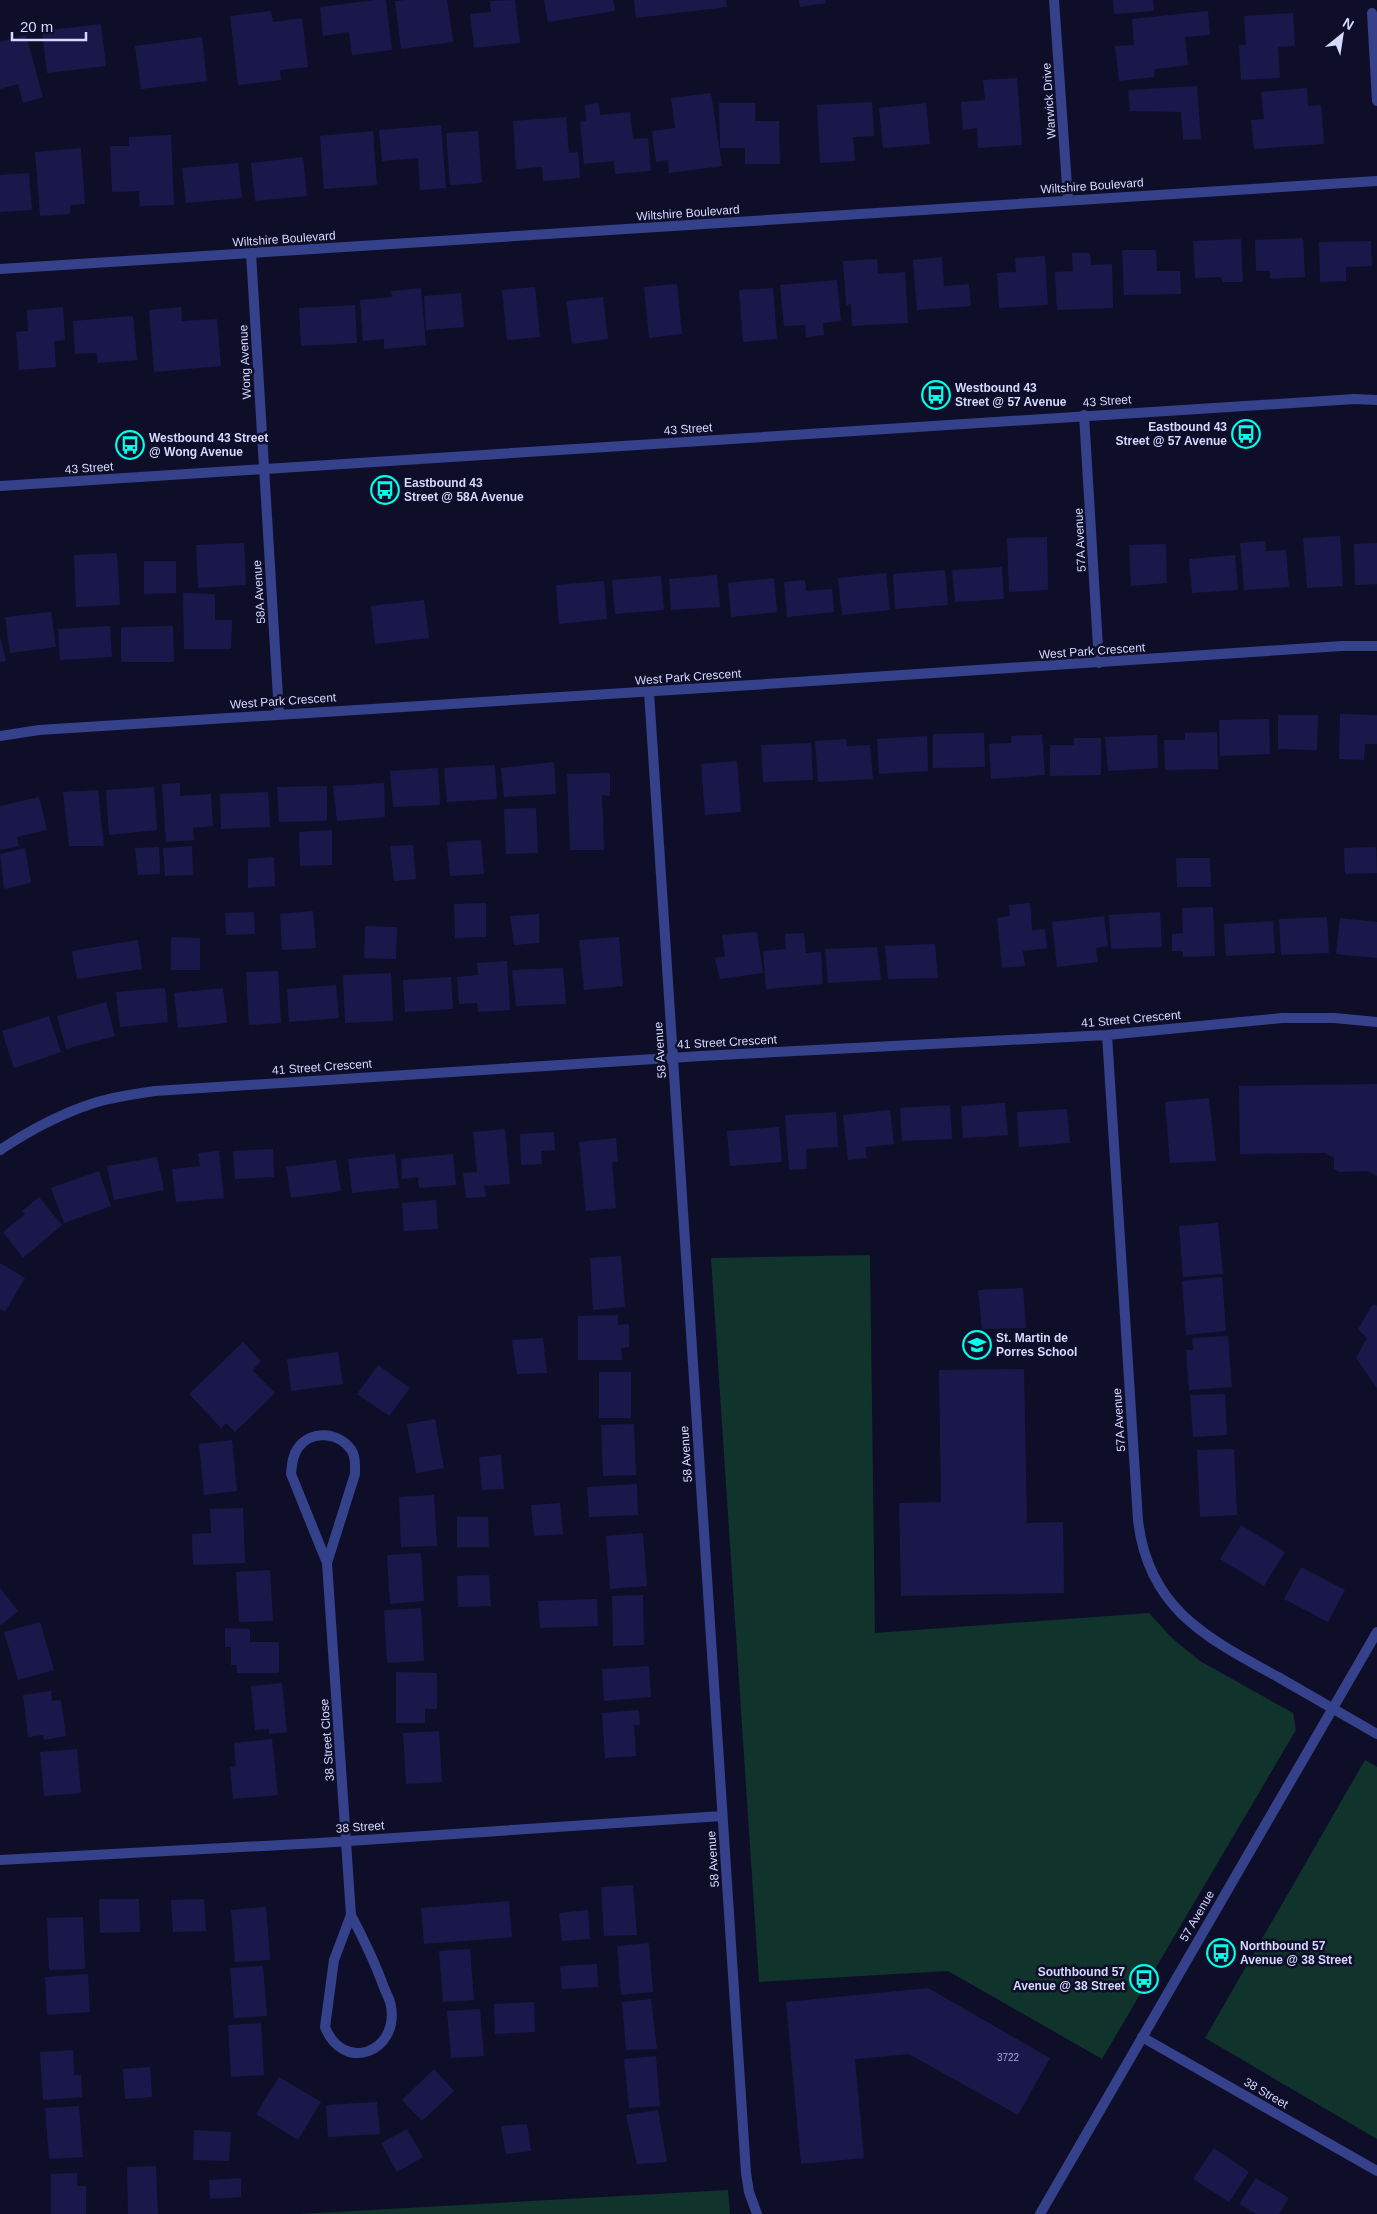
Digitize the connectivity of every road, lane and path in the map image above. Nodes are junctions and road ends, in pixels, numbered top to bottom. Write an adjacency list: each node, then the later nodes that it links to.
1 (1054, 0): 5 (street, Warwick Drive)
2 (1372, 13): 3 (street)
3 (1377, 101)
4 (1377, 181): 5 (street, Wiltshire Boulevard)
5 (1068, 200): 6 (street, Wiltshire Boulevard)
6 (251, 253): 7 (street, Wiltshire Boulevard); 10 (street, Wong Avenue)
7 (0, 269)
8 (1377, 400): 9 (street, 43 Street)
9 (1084, 415): 10 (street, 43 Street); 13 (street, 57A Avenue)
10 (264, 469): 11 (street, 43 Street); 15 (street, 58A Avenue)
11 (0, 486)
12 (1377, 646): 13 (street, West Park Crescent)
13 (1099, 663): 14 (street, West Park Crescent)
14 (649, 692): 15 (street, West Park Crescent); 19 (street, 58 Avenue)
15 (280, 714): 16 (street, West Park Crescent)
16 (0, 736)
17 (1377, 1022): 18 (street, 41 Street Crescent)
18 (1107, 1035): 19 (street, 41 Street Crescent); 23 (street, 57A Avenue)
19 (673, 1058): 20 (street, 41 Street Crescent); 25 (street, 58 Avenue)
20 (0, 1150)
21 (327, 1563): 21 (street, 38 Street Close); 26 (street, 38 Street Close)
22 (1377, 1632): 23 (street, 57 Avenue)
23 (1333, 1708): 24 (street, 57A Avenue); 29 (street, 57 Avenue)
24 (1377, 1734)
25 (722, 1816): 26 (street, 38 Street); 31 (street, 58 Avenue)
26 (347, 1841): 27 (street, 38 Street); 28 (street, 38 Street Close)
27 (0, 1860)
28 (351, 1915): 28 (street, 38 Street Close)
29 (1142, 2037): 30 (street, 38 Street); 32 (street, 57 Avenue)
30 (1377, 2171)
31 (757, 2214)
32 (1040, 2214)

